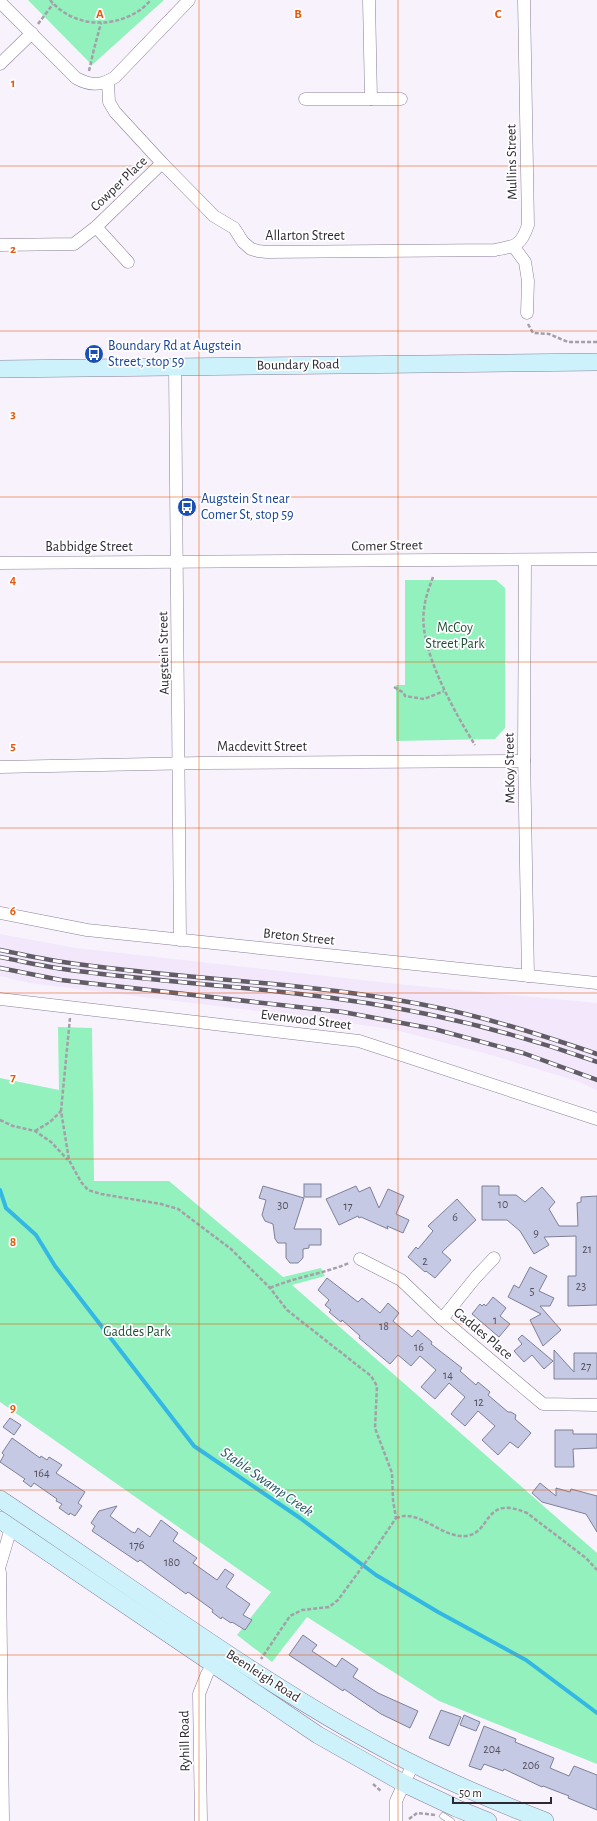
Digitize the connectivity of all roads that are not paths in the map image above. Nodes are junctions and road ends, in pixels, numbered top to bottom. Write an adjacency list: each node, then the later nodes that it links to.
1 (189, 0): 7 (street)
2 (369, 0): 9 (street)
3 (524, 0): 14 (street, Mullins Street)
4 (0, 2): 5 (street)
5 (32, 33): 6 (street); 7 (street)
6 (0, 64)
7 (108, 82): 11 (street, Allarton Street)
8 (305, 99): 9 (street)
9 (371, 99): 10 (street)
10 (401, 99)
11 (162, 163): 12 (street, Cowper Place); 14 (street, Allarton Street)
12 (96, 227): 13 (street, Cowper Place); 15 (street, Cowper Place)
13 (0, 245)
14 (514, 247): 16 (street)
15 (128, 262)
16 (527, 313)
17 (597, 362): 18 (main road, Boundary Road)
18 (175, 367): 19 (main road, Boundary Road); 22 (street, Augstein Street)
19 (0, 369)
20 (597, 559): 21 (street, Comer Street)
21 (525, 560): 22 (street, Comer Street); 24 (street, McKoy Street)
22 (178, 562): 23 (street, Babbidge Street); 25 (street, Augstein Street)
23 (0, 563)
24 (524, 761): 25 (street, Macdevitt Street); 29 (street, McKoy Street)
25 (180, 763): 26 (street, Macdevitt Street); 28 (street, Augstein Street)
26 (0, 766)
27 (0, 912): 28 (street, Breton Street)
28 (180, 940): 29 (street, Breton Street)
29 (528, 976): 30 (street, Breton Street)
30 (597, 983)
31 (0, 999): 32 (street, Evenwood Street)
32 (597, 1119)
33 (494, 1258): 35 (street)
34 (360, 1259): 35 (street, Gaddes Place)
35 (442, 1319): 36 (street, Gaddes Place)
36 (597, 1405)
37 (0, 1499): 42 (main road, Beenleigh Road)
38 (6, 1524): 39 (street); 41 (main road, Beenleigh Road)
39 (0, 1565)
40 (0, 1572): 45 (street)
41 (213, 1664): 43 (main road, Beenleigh Road); 46 (street, Ryhill Road)
42 (413, 1764): 43 (street); 50 (main road, Beenleigh Road)
43 (403, 1783): 47 (street); 49 (main road, Beenleigh Road)
44 (443, 1816): 48 (lane)
45 (3, 1821)
46 (201, 1821)
47 (396, 1821)
48 (451, 1821)
49 (488, 1821)
50 (545, 1821)

